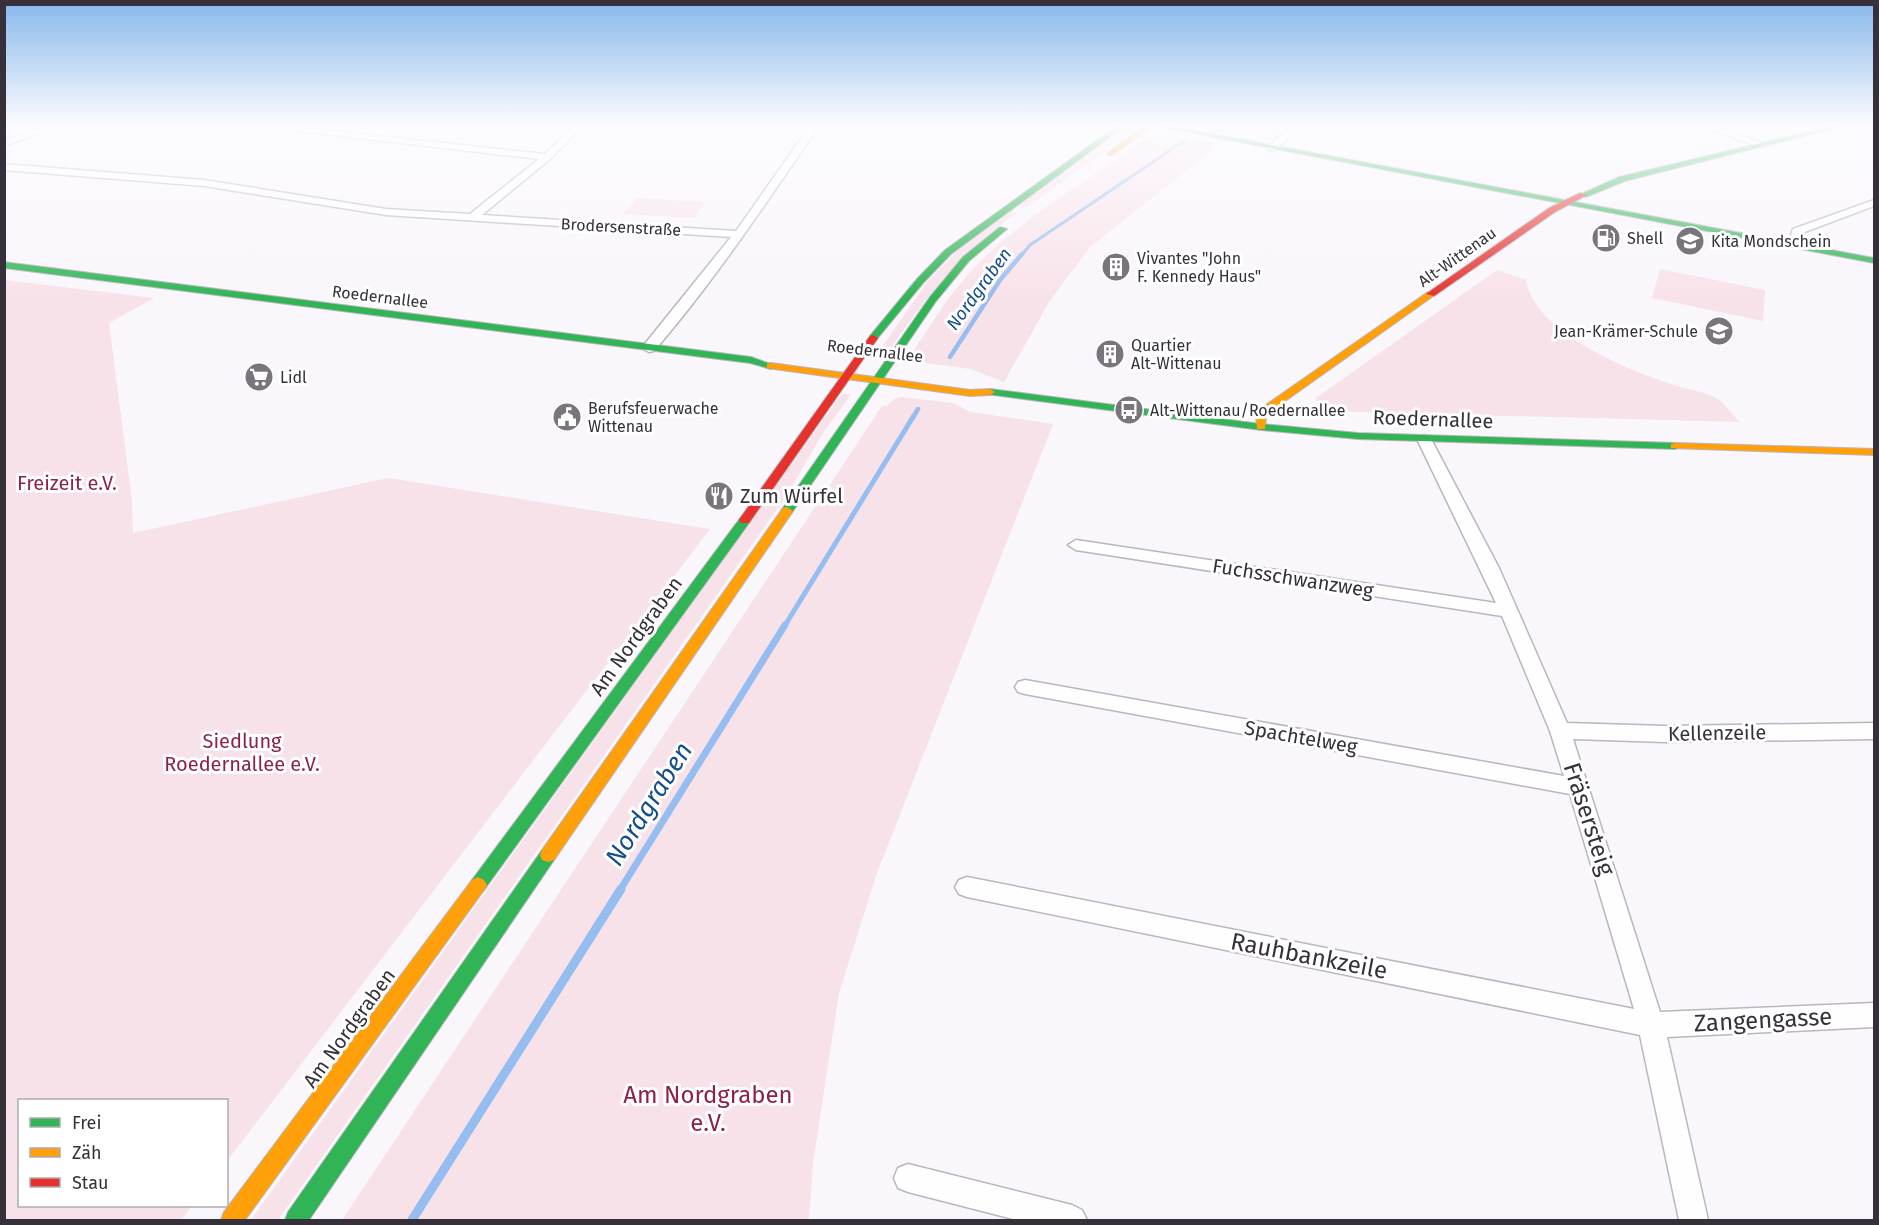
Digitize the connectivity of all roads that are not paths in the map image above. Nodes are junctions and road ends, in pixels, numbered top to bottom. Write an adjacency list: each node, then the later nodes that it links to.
1 (205, 183): 10 (street, Brodersenstraße)
2 (515, 183): 10 (street)
3 (774, 183): 12 (street)
4 (1041, 183): 19 (main road, Am Nordgraben)
5 (1476, 183): 8 (main road)
6 (1610, 183): 8 (main road, Alt-Wittenau)
7 (1065, 185): 20 (main road)
8 (1570, 201): 11 (main road); 24 (main road, Alt-Wittenau)
9 (1875, 203): 13 (street)
10 (472, 218): 12 (street, Brodersenstraße)
11 (1694, 225): 13 (main road); 15 (main road)
12 (738, 234): 17 (street)
13 (1795, 241): 14 (main road)
14 (1875, 256)
15 (1875, 261)
16 (4, 265): 17 (main road, Roedernallee)
17 (649, 348): 18 (main road, Roedernallee)
18 (751, 360): 19 (main road, Roedernallee); 21 (main road, Roedernallee)
19 (854, 365): 20 (main road, Roedernallee); 21 (main road, Am Nordgraben)
20 (885, 369): 22 (main road); 23 (main road, Roedernallee)
21 (844, 377): 22 (main road, Roedernallee); 37 (main road, Am Nordgraben)
22 (877, 381): 23 (main road, Roedernallee); 38 (main road)
23 (993, 392): 24 (main road, Roedernallee)
24 (1261, 427): 25 (main road, Roedernallee)
25 (1424, 440): 26 (main road, Roedernallee); 28 (street, Fräsersteig)
26 (1875, 452)
27 (1076, 545): 28 (street, Fuchsschwanzweg)
28 (1510, 612): 30 (street, Fräsersteig)
29 (1025, 687): 32 (street, Spachtelweg)
30 (1560, 731): 31 (street, Kellenzeile); 32 (street, Fräsersteig)
31 (1875, 731)
32 (1578, 787): 35 (street, Fräsersteig)
33 (967, 887): 35 (street, Rauhbankzeile)
34 (1875, 1015): 35 (street, Zangengasse)
35 (1651, 1025): 40 (street, Fräsersteig)
36 (908, 1178): 39 (street)
37 (232, 1221)
38 (296, 1221)
39 (1072, 1221)
40 (1694, 1221)

